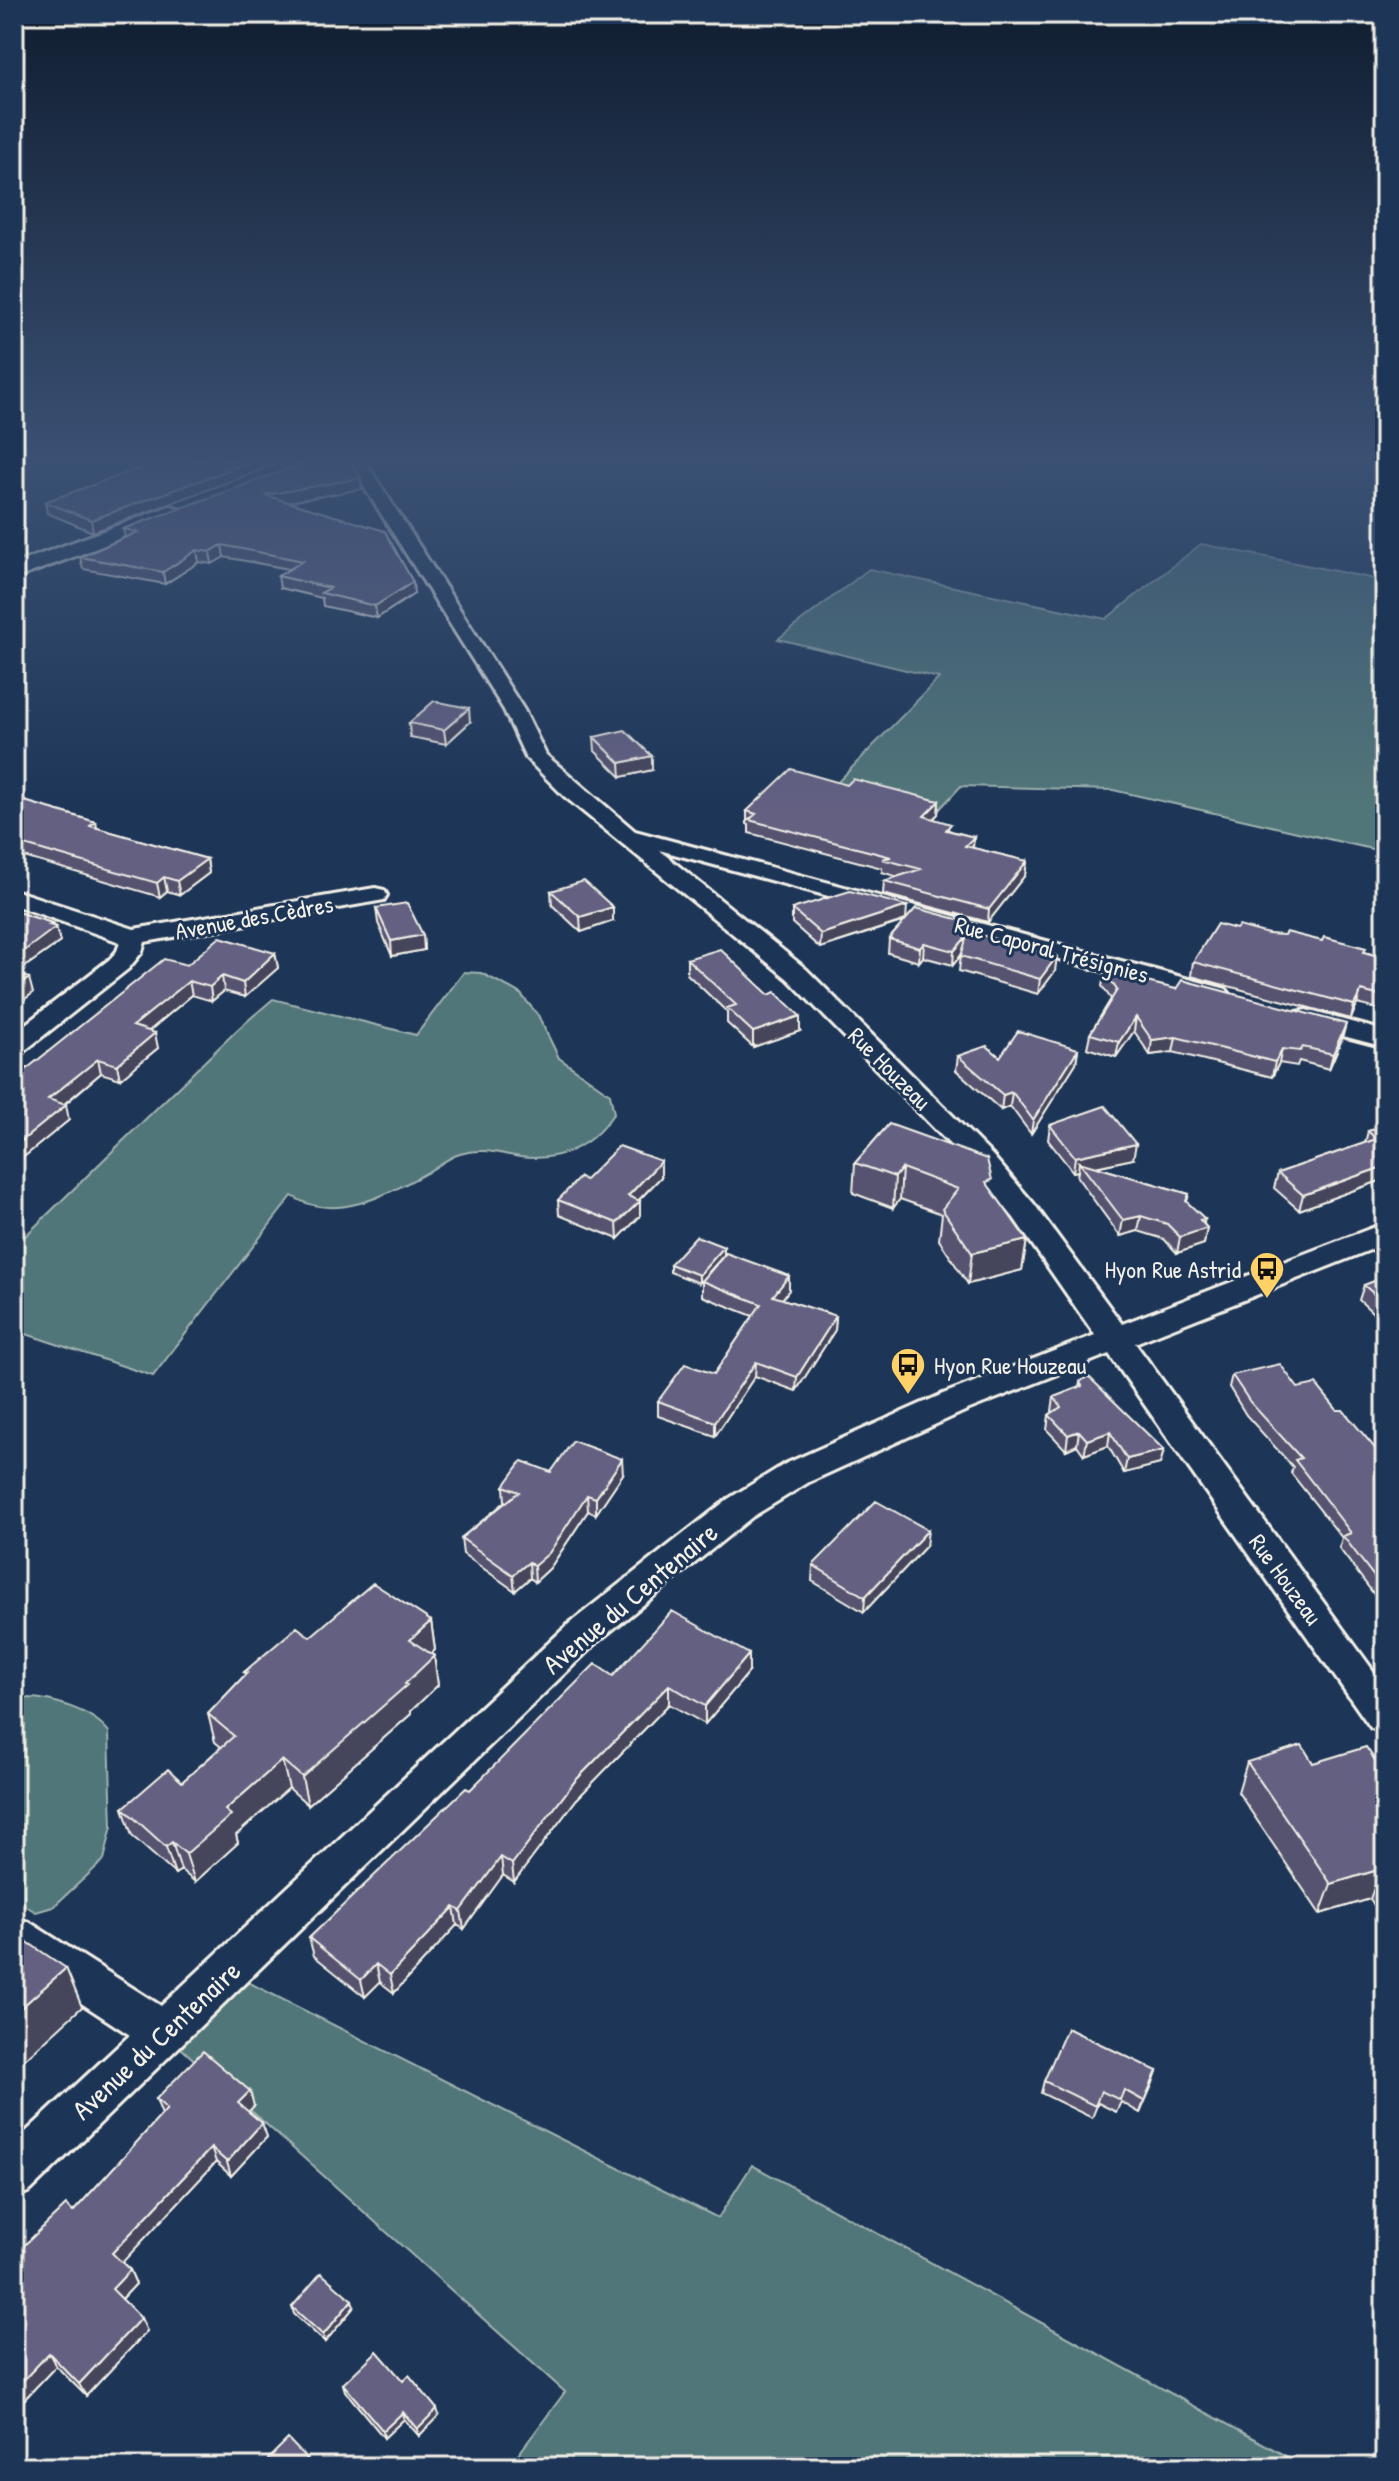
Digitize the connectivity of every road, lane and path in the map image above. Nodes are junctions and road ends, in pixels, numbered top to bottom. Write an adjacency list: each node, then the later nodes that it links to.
1 (429, 577): 2 (street, Rue Houzeau)
2 (627, 834): 6 (street, Rue Caporal Trésignies); 11 (street, Rue Houzeau)
3 (375, 895): 5 (street, Avenue des Cèdres)
4 (14, 897): 5 (street)
5 (132, 937): 9 (street)
6 (1234, 998)
7 (1279, 1011): 8 (street)
8 (1385, 1039)
9 (14, 1046)
10 (1385, 1233): 11 (street, Avenue du Centenaire)
11 (1115, 1340): 12 (street, Rue Houzeau); 14 (street, Avenue du Centenaire)
12 (1385, 1717)
13 (14, 1936): 14 (street)
14 (163, 2032): 15 (street, Avenue du Centenaire)
15 (14, 2175)

